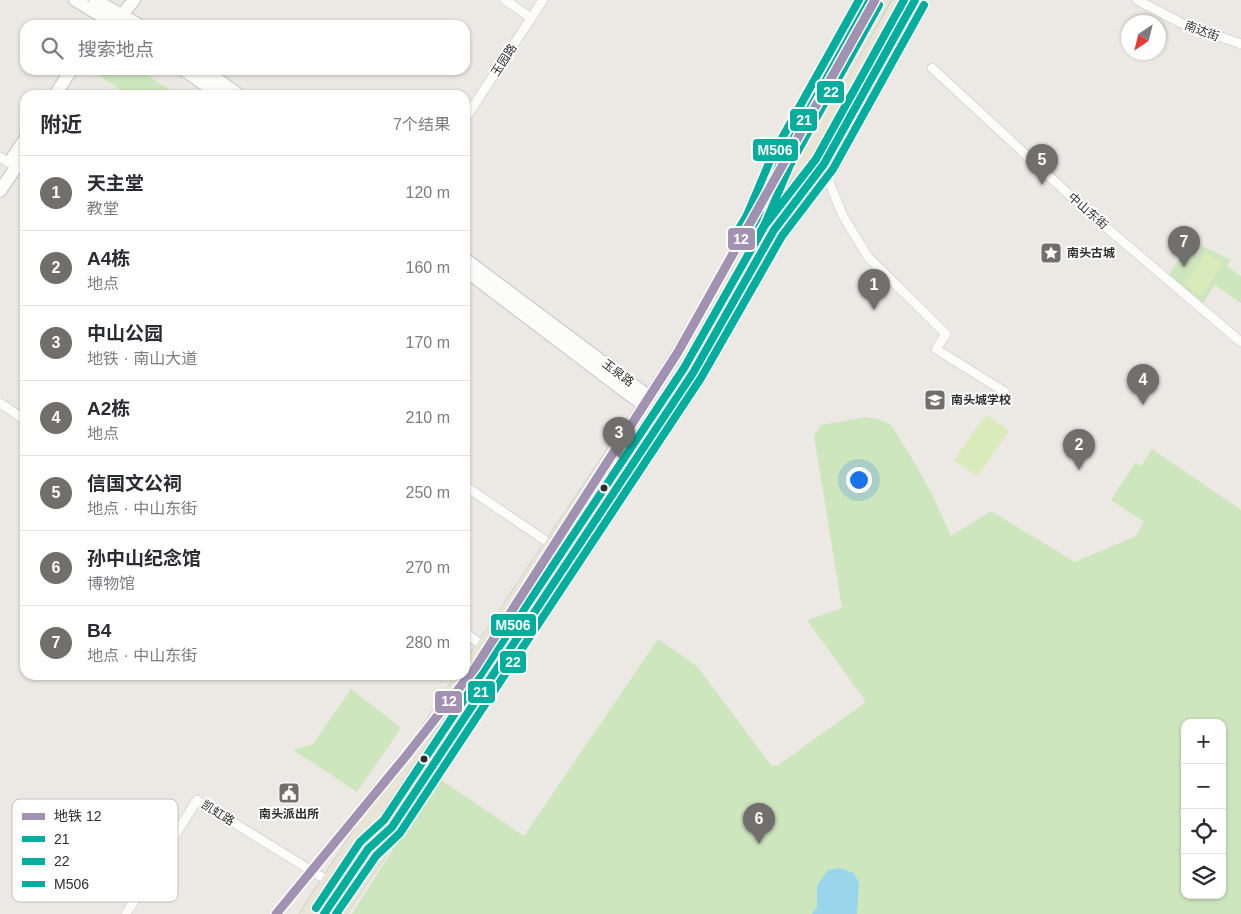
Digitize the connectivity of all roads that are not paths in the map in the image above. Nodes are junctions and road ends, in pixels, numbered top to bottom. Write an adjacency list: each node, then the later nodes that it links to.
1 (75, 0): 13 (street)
2 (95, 0): 14 (street)
3 (123, 0): 15 (street)
4 (134, 0): 16 (street)
5 (505, 0): 12 (street)
6 (543, 0): 12 (street, 玉园路)
7 (870, 0): 23 (street)
8 (883, 0): 28 (main road)
9 (900, 0): 37 (main road)
10 (916, 0): 33 (street)
11 (1137, 0): 17 (street, 南达街)
12 (532, 18): 29 (street, 玉园路)
13 (111, 20)
14 (112, 20)
15 (113, 20)
16 (114, 20)
17 (1241, 44)
18 (932, 68): 40 (street, 中山东街)
19 (68, 75): 24 (street)
20 (78, 75): 25 (street)
21 (191, 75): 26 (street)
22 (211, 75): 27 (street)
23 (824, 81): 28 (main road); 36 (street)
24 (57, 90)
25 (67, 90)
26 (213, 90)
27 (232, 90)
28 (829, 99): 36 (main road)
29 (470, 111)
30 (20, 144): 31 (street)
31 (4, 160): 34 (street)
32 (20, 161): 35 (street)
33 (824, 164): 37 (street); 41 (street)
34 (0, 176)
35 (0, 191)
36 (756, 220): 42 (main road)
37 (774, 230): 44 (main road)
38 (470, 263): 42 (street, 玉泉路)
39 (470, 274): 42 (street, 玉泉路)
40 (1241, 342)
41 (1005, 392)
42 (648, 402): 44 (street, 玉泉路); 47 (main road)
43 (0, 403): 45 (street)
44 (666, 414): 53 (main road)
45 (20, 417)
46 (470, 489): 47 (street)
47 (552, 545): 49 (main road)
48 (470, 636): 49 (street)
49 (484, 646): 50 (main road)
50 (470, 667)
51 (461, 680): 52 (main road)
52 (373, 814): 53 (street); 55 (main road)
53 (392, 826): 59 (main road); 60 (main road)
54 (178, 831): 55 (street, 凯虹路)
55 (328, 881): 58 (main road)
56 (133, 902): 57 (street, 凯虹路)
57 (126, 914)
58 (306, 914)
59 (324, 914)
60 (338, 914)

